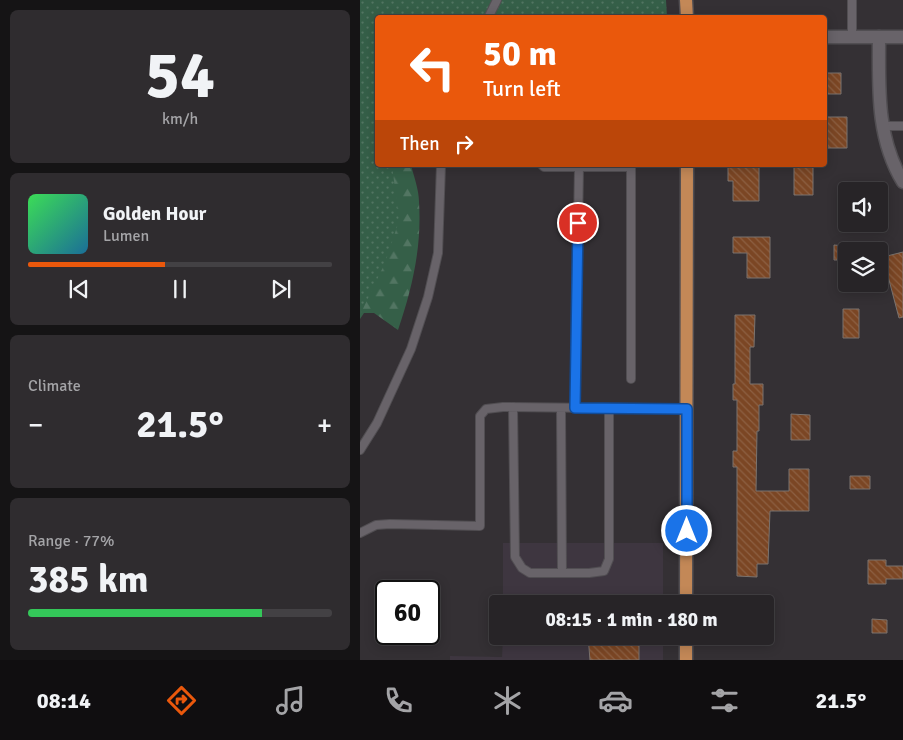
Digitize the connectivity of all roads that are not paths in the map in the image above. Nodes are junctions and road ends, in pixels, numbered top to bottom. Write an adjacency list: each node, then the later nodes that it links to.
1 (498, 0): 4 (lane)
2 (686, 0): 5 (main road)
3 (852, 0): 7 (lane)
4 (490, 15)
5 (687, 15)
6 (827, 37): 7 (street)
7 (852, 37): 8 (street)
8 (879, 37): 9 (street); 10 (street)
9 (903, 37)
10 (882, 126): 11 (lane); 17 (street)
11 (903, 126)
12 (441, 167): 24 (lane)
13 (544, 167): 14 (lane)
14 (579, 167): 21 (lane)
15 (631, 167): 18 (lane)
16 (687, 167): 23 (main road)
17 (903, 182)
18 (631, 379)
19 (513, 407): 20 (lane); 25 (lane); 26 (lane)
20 (561, 408): 21 (lane); 26 (lane)
21 (575, 408): 22 (lane)
22 (609, 408): 23 (lane); 26 (lane)
23 (687, 409): 27 (main road)
24 (360, 450)
25 (360, 533)
26 (562, 573)
27 (686, 595)
28 (686, 645): 29 (main road)
29 (686, 660)

